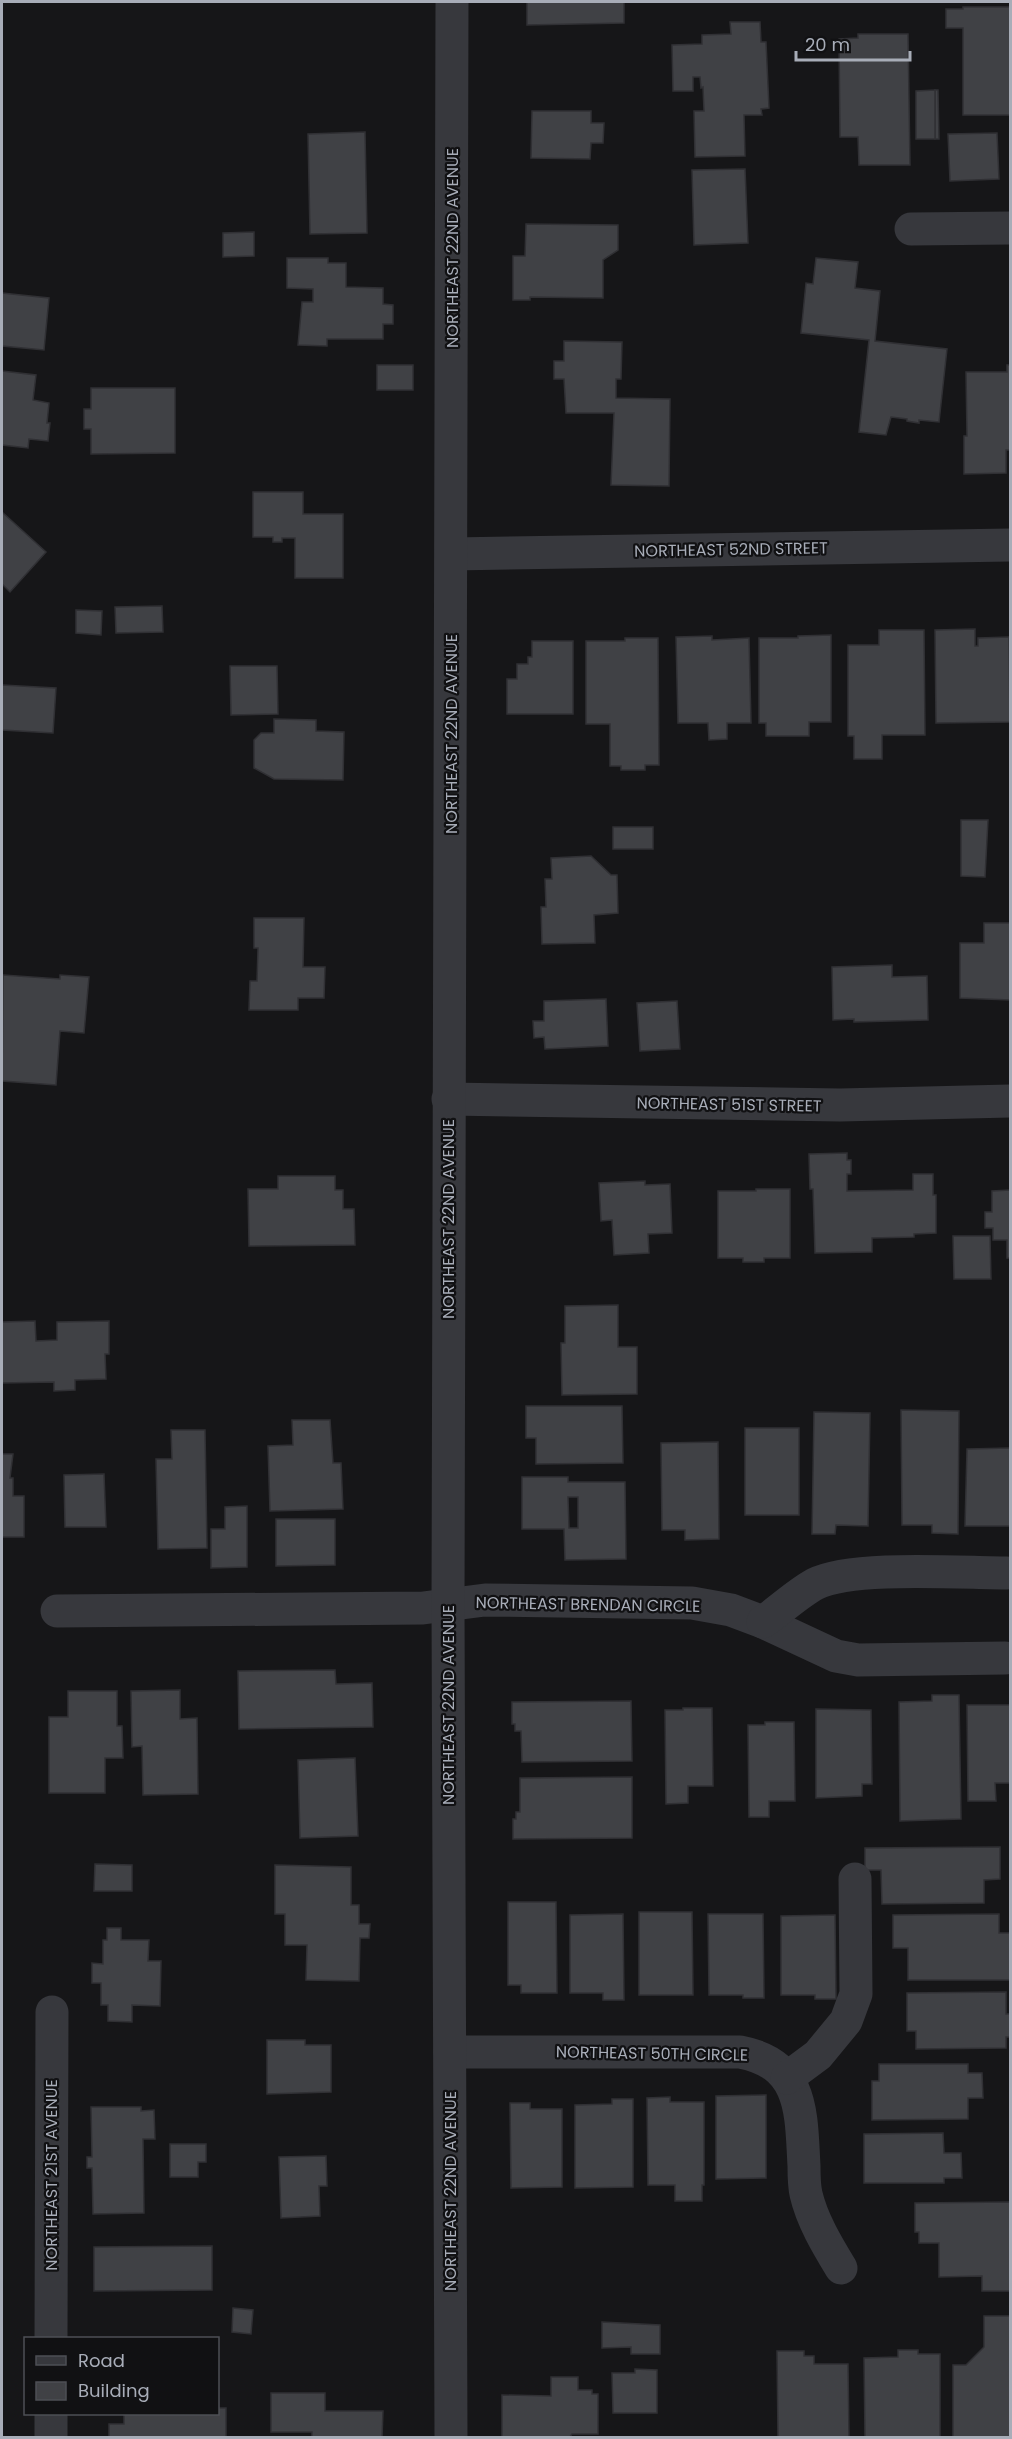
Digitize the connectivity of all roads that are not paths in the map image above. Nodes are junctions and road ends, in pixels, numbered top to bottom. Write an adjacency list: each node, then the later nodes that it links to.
1 (452, 2): 5 (street, NORTHEAST 22ND AVENUE)
2 (1011, 228): 3 (street)
3 (911, 229)
4 (1011, 545): 5 (street, NORTHEAST 52ND STREET)
5 (452, 554): 6 (street, NORTHEAST 22ND AVENUE)
6 (448, 1099): 7 (street, NORTHEAST 51ST STREET); 9 (street, NORTHEAST 22ND AVENUE)
7 (1011, 1101)
8 (1007, 1574): 11 (street)
9 (448, 1605): 10 (street, NORTHEAST BRENDAN CIRCLE); 11 (street, NORTHEAST BRENDAN CIRCLE); 15 (street, NORTHEAST 22ND AVENUE)
10 (57, 1611)
11 (763, 1622): 12 (street, NORTHEAST BRENDAN CIRCLE)
12 (1005, 1658)
13 (855, 1879): 16 (street)
14 (52, 2012): 18 (street, NORTHEAST 21ST AVENUE)
15 (450, 2052): 16 (street, NORTHEAST 50TH CIRCLE); 21 (street, NORTHEAST 22ND AVENUE)
16 (787, 2078): 17 (street, NORTHEAST 50TH CIRCLE)
17 (841, 2268)
18 (51, 2337)
19 (51, 2415): 20 (street)
20 (51, 2438)
21 (451, 2438)

